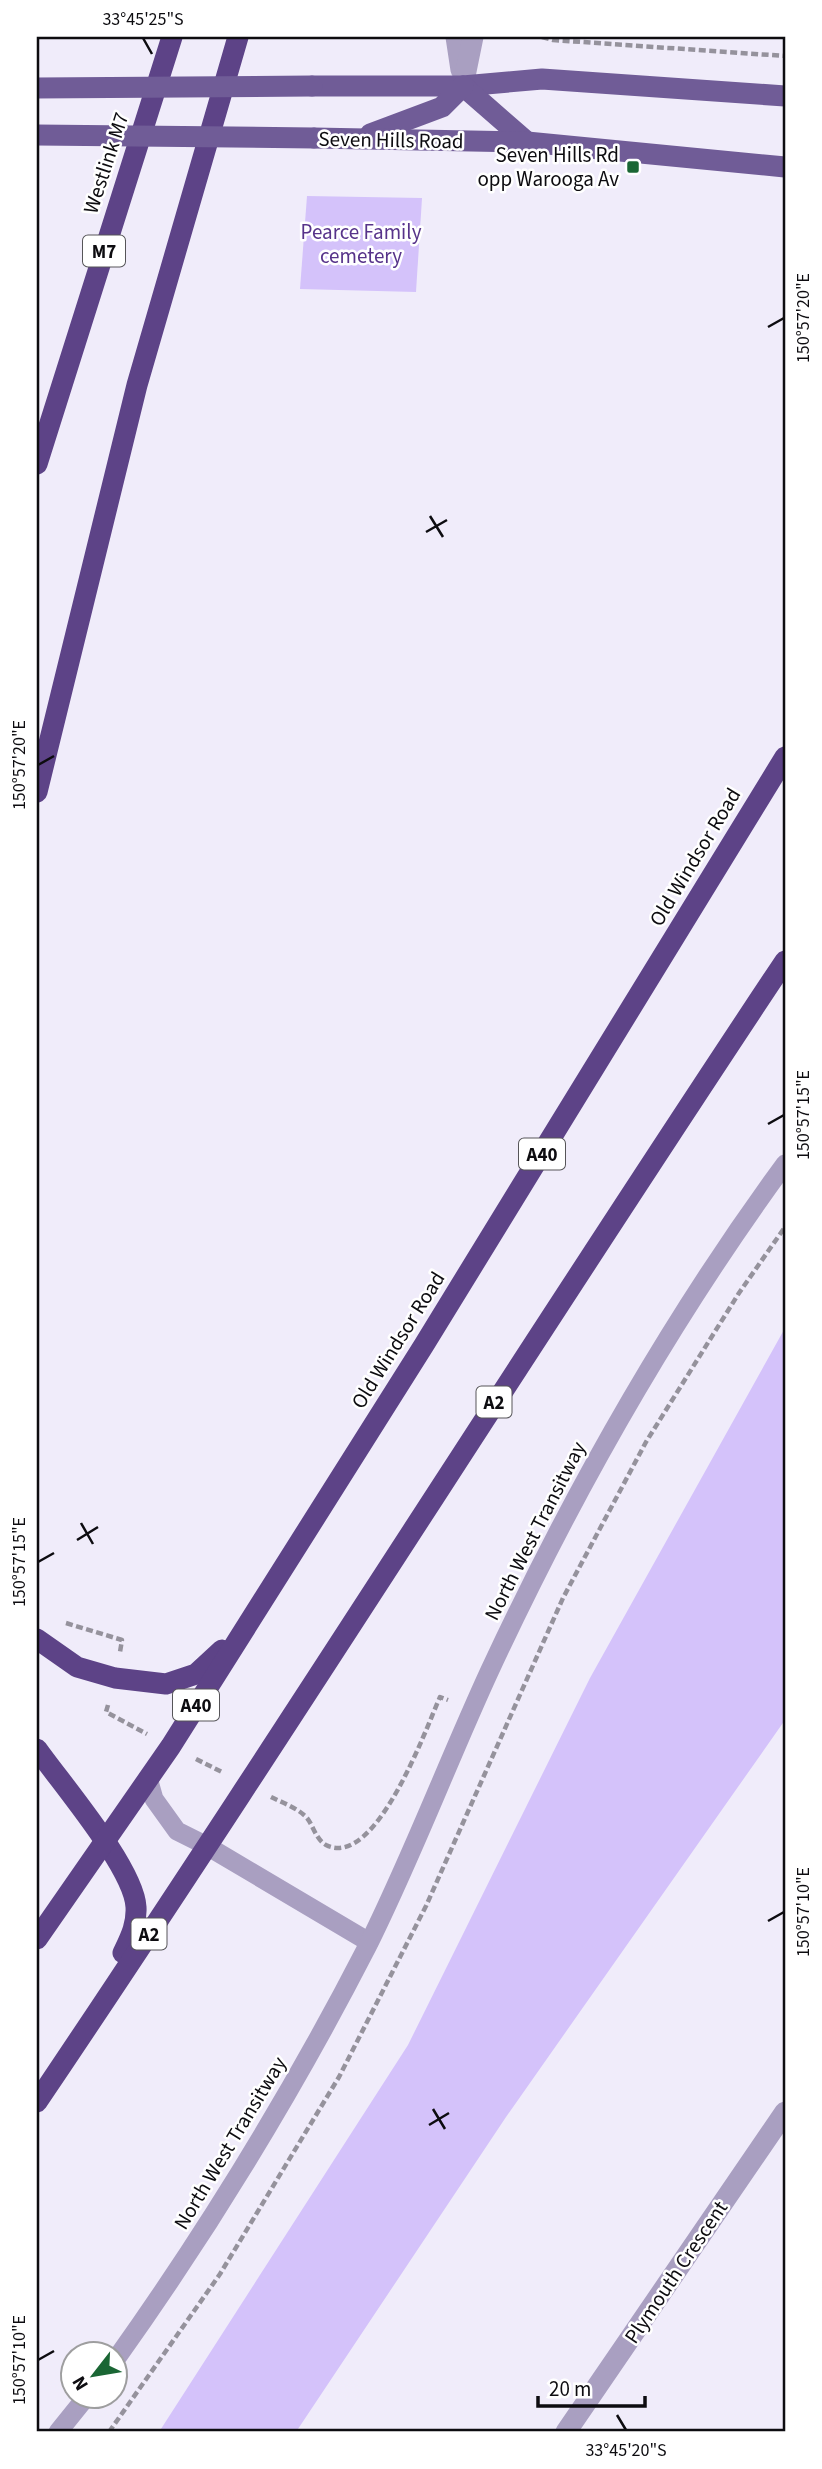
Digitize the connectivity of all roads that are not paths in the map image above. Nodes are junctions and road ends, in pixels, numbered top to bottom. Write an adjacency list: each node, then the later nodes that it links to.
1 (172, 37): 12 (highway, Westlink M7 / M7)
2 (238, 37): 14 (highway)
3 (456, 37): 5 (street)
4 (473, 37): 5 (street)
5 (463, 86): 6 (main road, bridge); 7 (main road); 9 (main road); 10 (main road)
6 (37, 88)
7 (785, 96)
8 (37, 135): 9 (main road, Seven Hills Road, bridge)
9 (356, 139): 10 (main road, Seven Hills Road)
10 (527, 142): 11 (main road, Seven Hills Road)
11 (785, 167)
12 (37, 464)
13 (785, 757): 17 (highway, Old Windsor Road / A40)
14 (37, 792)
15 (785, 961): 22 (highway, A2)
16 (785, 1164): 24 (lane, North West Transitway)
17 (243, 1631): 18 (highway); 20 (highway, Old Windsor Road / A40)
18 (37, 1639)
19 (37, 1749): 21 (highway)
20 (148, 1778): 21 (highway, Old Windsor Road / A40); 22 (lane)
21 (105, 1840): 23 (highway, Old Windsor Road / A40); 25 (highway)
22 (207, 1846): 24 (lane); 25 (highway, A2)
23 (37, 1939)
24 (369, 1942): 28 (lane, North West Transitway)
25 (91, 2022): 26 (highway, A2)
26 (37, 2102)
27 (785, 2112): 31 (street, Plymouth Crescent)
28 (129, 2340)
29 (76, 2410): 30 (lane)
30 (58, 2432)
31 (566, 2432)

